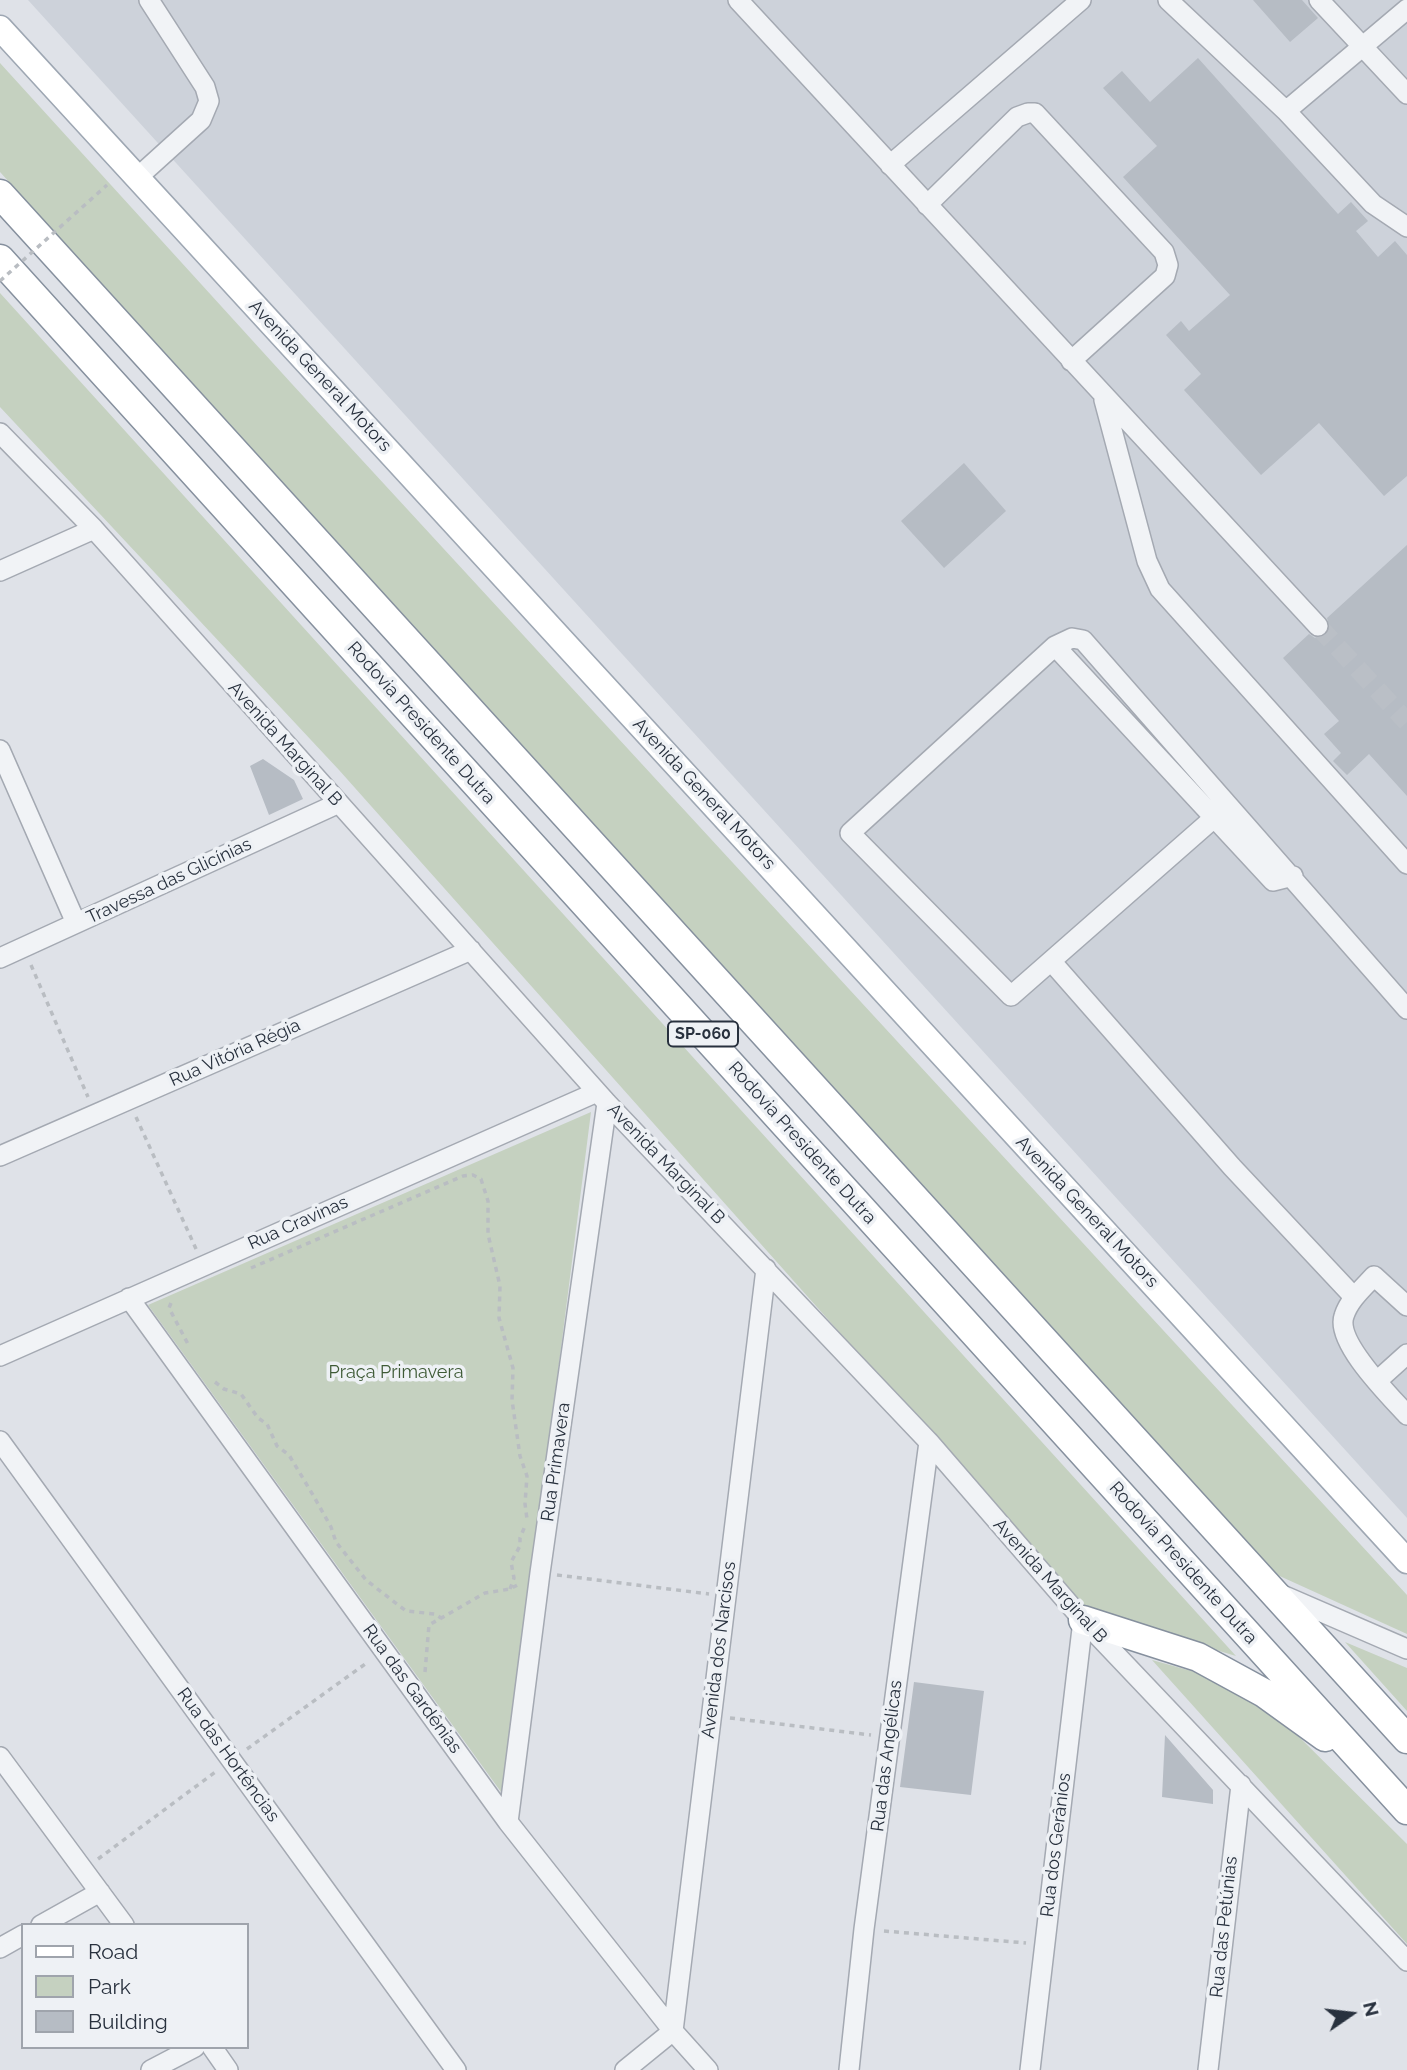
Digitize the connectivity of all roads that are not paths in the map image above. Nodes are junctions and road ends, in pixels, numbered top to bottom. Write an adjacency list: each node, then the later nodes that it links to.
1 (149, 0): 12 (street)
2 (738, 0): 11 (street)
3 (1081, 0): 11 (street)
4 (1168, 0): 10 (street)
5 (1319, 0): 8 (street)
6 (1407, 9): 8 (street)
7 (0, 28): 12 (main road, Avenida General Motors)
8 (1363, 45): 9 (street); 10 (street)
9 (1407, 94)
10 (1286, 111): 15 (street)
11 (890, 165): 14 (street)
12 (138, 177): 46 (main road, Avenida General Motors)
13 (0, 194): 47 (highway, SP-060)
14 (927, 205): 17 (street); 17 (street)
15 (1407, 227)
16 (0, 259): 52 (highway, Rodovia Presidente Dutra / SP-060)
17 (1070, 360): 18 (street)
18 (1103, 396): 22 (street); 27 (street)
19 (0, 433): 20 (street, Avenida Marginal B)
20 (94, 529): 21 (street); 25 (street, Avenida Marginal B)
21 (0, 571)
22 (1318, 626)
23 (1055, 646): 26 (street); 28 (street); 32 (street)
24 (1, 757): 29 (street)
25 (339, 803): 29 (street, Travessa das Glicínias); 30 (street, Avenida Marginal B)
26 (1215, 817): 28 (street); 32 (street)
27 (1407, 864)
28 (1293, 876): 33 (street)
29 (76, 923): 31 (street, Travessa das Glicínias)
30 (471, 950): 34 (street, Avenida Marginal B); 35 (street, Rua Vitória Régia)
31 (0, 958)
32 (1051, 961): 37 (street)
33 (1407, 1009)
34 (602, 1098): 36 (street, Avenida Marginal B); 38 (street, Rua Cravinas); 55 (street, Rua Primavera)
35 (0, 1156)
36 (766, 1269): 45 (street, Avenida Marginal B); 62 (street, Avenida dos Narcisos)
37 (1354, 1297): 39 (street); 42 (street)
38 (129, 1298): 41 (street, Rua Cravinas); 55 (street, Rua das Gardênias)
39 (1407, 1306)
40 (1407, 1354): 42 (street)
41 (0, 1356)
42 (1377, 1381): 43 (street)
43 (1407, 1415)
44 (0, 1441): 67 (street, Rua das Hortências)
45 (929, 1442): 48 (street, Avenida Marginal B); 70 (street, Rua das Angélicas)
46 (1407, 1561)
47 (1271, 1590): 49 (street); 50 (highway, SP-060)
48 (1083, 1620): 52 (highway); 53 (street, Avenida Marginal B); 71 (street, Rua dos Gerânios)
49 (1407, 1649)
50 (1407, 1739)
51 (0, 1757): 56 (street)
52 (1369, 1768): 54 (highway, Rodovia Presidente Dutra / SP-060)
53 (1241, 1785): 61 (street, Avenida Marginal B); 72 (street, Rua das Petúnias)
54 (1407, 1810)
55 (508, 1822): 62 (street, Rua das Gardênias)
56 (100, 1892): 57 (street); 58 (street)
57 (45, 1923)
58 (123, 1923)
59 (21, 1936): 60 (street)
60 (0, 1948)
61 (1407, 1961)
62 (673, 2031): 68 (street); 69 (street, Rua das Gardênias)
63 (191, 2049): 65 (street)
64 (213, 2049): 66 (street)
65 (151, 2070)
66 (228, 2070)
67 (456, 2070)
68 (625, 2070)
69 (708, 2070)
70 (849, 2070)
71 (1030, 2070)
72 (1208, 2070)

